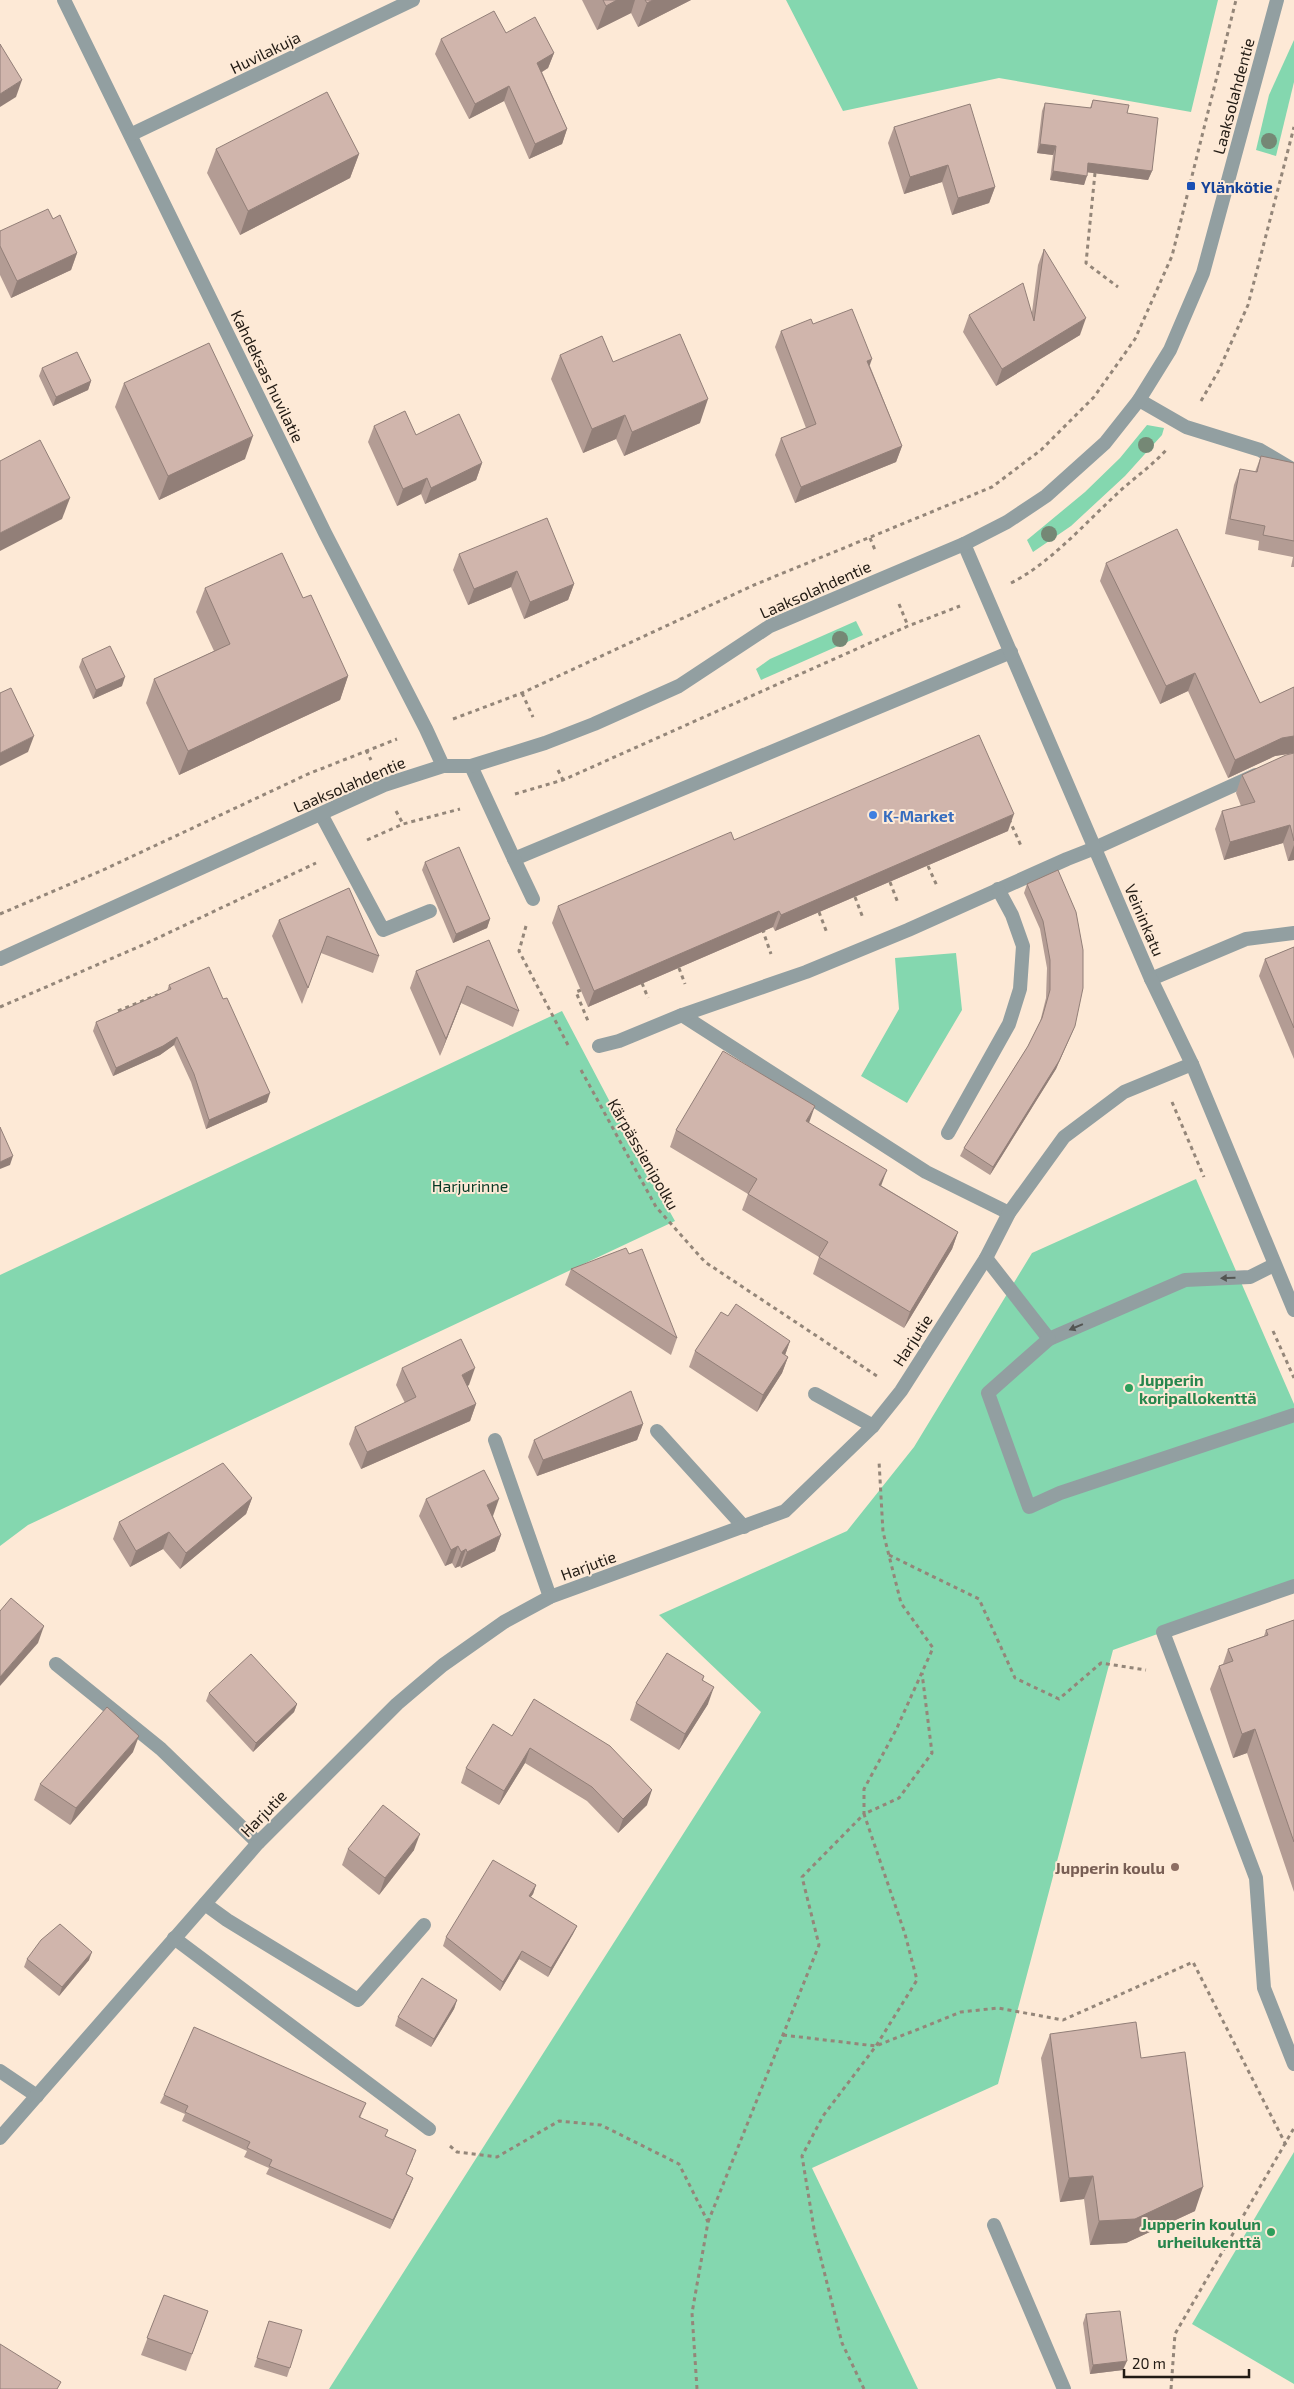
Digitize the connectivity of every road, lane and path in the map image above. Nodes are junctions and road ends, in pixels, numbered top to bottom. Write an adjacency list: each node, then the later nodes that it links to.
1 (64, 0): 5 (street, Kahdeksas huvilatie)
2 (413, 0): 5 (street, Huvilakuja)
3 (1236, 0): 12 (path)
4 (1277, 0): 8 (street, Laaksolahdentie)
5 (132, 134): 12 (street, Kahdeksas huvilatie)
6 (1095, 173): 7 (path)
7 (1118, 287)
8 (1139, 400): 9 (street); 10 (street, Laaksolahdentie)
9 (1294, 470)
10 (964, 544): 11 (street, Veininkatu); 14 (street, Laaksolahdentie)
11 (1012, 652): 18 (street, Veininkatu); 19 (street)
12 (426, 729): 13 (street, Kahdeksas huvilatie); 24 (path)
13 (443, 766): 14 (street, Laaksolahdentie); 16 (street, Laaksolahdentie)
14 (471, 766): 19 (street)
15 (1268, 769): 18 (street)
16 (321, 814): 23 (street); 27 (street, Laaksolahdentie)
17 (1007, 814): 20 (path)
18 (1095, 848): 20 (street); 28 (street, Veininkatu)
19 (514, 858): 22 (street)
20 (1033, 874): 21 (street)
21 (998, 889): 29 (street); 38 (street)
22 (533, 899): 35 (path)
23 (430, 911)
24 (0, 914)
25 (765, 921): 29 (path)
26 (1294, 933): 28 (street)
27 (0, 959)
28 (1151, 978): 36 (street, Veininkatu)
29 (781, 980): 33 (street)
30 (581, 990): 34 (path)
31 (159, 1001): 32 (path)
32 (118, 1011)
33 (682, 1015): 34 (street); 39 (street)
34 (599, 1046)
35 (569, 1048)
36 (1192, 1064): 39 (street, Harjutie); 41 (street, Veininkatu)
37 (578, 1065): 44 (path, Kärpässienipolku)
38 (948, 1133)
39 (1009, 1213): 40 (street, Harjutie)
40 (986, 1258): 43 (street); 44 (street, Harjutie)
41 (1274, 1265): 42 (street, Veininkatu); 43 (street, one-way to 43)
42 (1294, 1310)
43 (1048, 1339): 46 (street)
44 (901, 1391): 47 (street, Harjutie)
45 (815, 1394): 47 (street)
46 (1294, 1415)
47 (873, 1426): 51 (street, Harjutie)
48 (657, 1431): 51 (street)
49 (495, 1440): 54 (street)
50 (879, 1458): 52 (path)
51 (744, 1527): 54 (street, Harjutie)
52 (889, 1555): 56 (path); 57 (path)
53 (1294, 1586): 57 (street)
54 (550, 1597): 59 (street, Harjutie)
55 (56, 1664): 59 (street)
56 (922, 1673): 58 (path); 58 (path)
57 (1180, 1676): 65 (street)
58 (864, 1814): 63 (path); 64 (path)
59 (258, 1843): 60 (street, Harjutie)
60 (205, 1904): 61 (street); 62 (street, Harjutie)
61 (424, 1925)
62 (174, 1938): 67 (street, Harjutie); 69 (street)
63 (783, 2036): 64 (path); 72 (path)
64 (876, 2046): 71 (path); 75 (path)
65 (1294, 2064)
66 (0, 2071): 67 (street)
67 (37, 2096): 70 (street, Harjutie)
68 (1294, 2128): 71 (path)
69 (429, 2129): 72 (path)
70 (0, 2138)
71 (1286, 2145): 77 (path)
72 (708, 2222): 74 (path)
73 (994, 2225): 76 (street)
74 (697, 2389)
75 (864, 2389)
76 (1064, 2389)
77 (1171, 2389)

